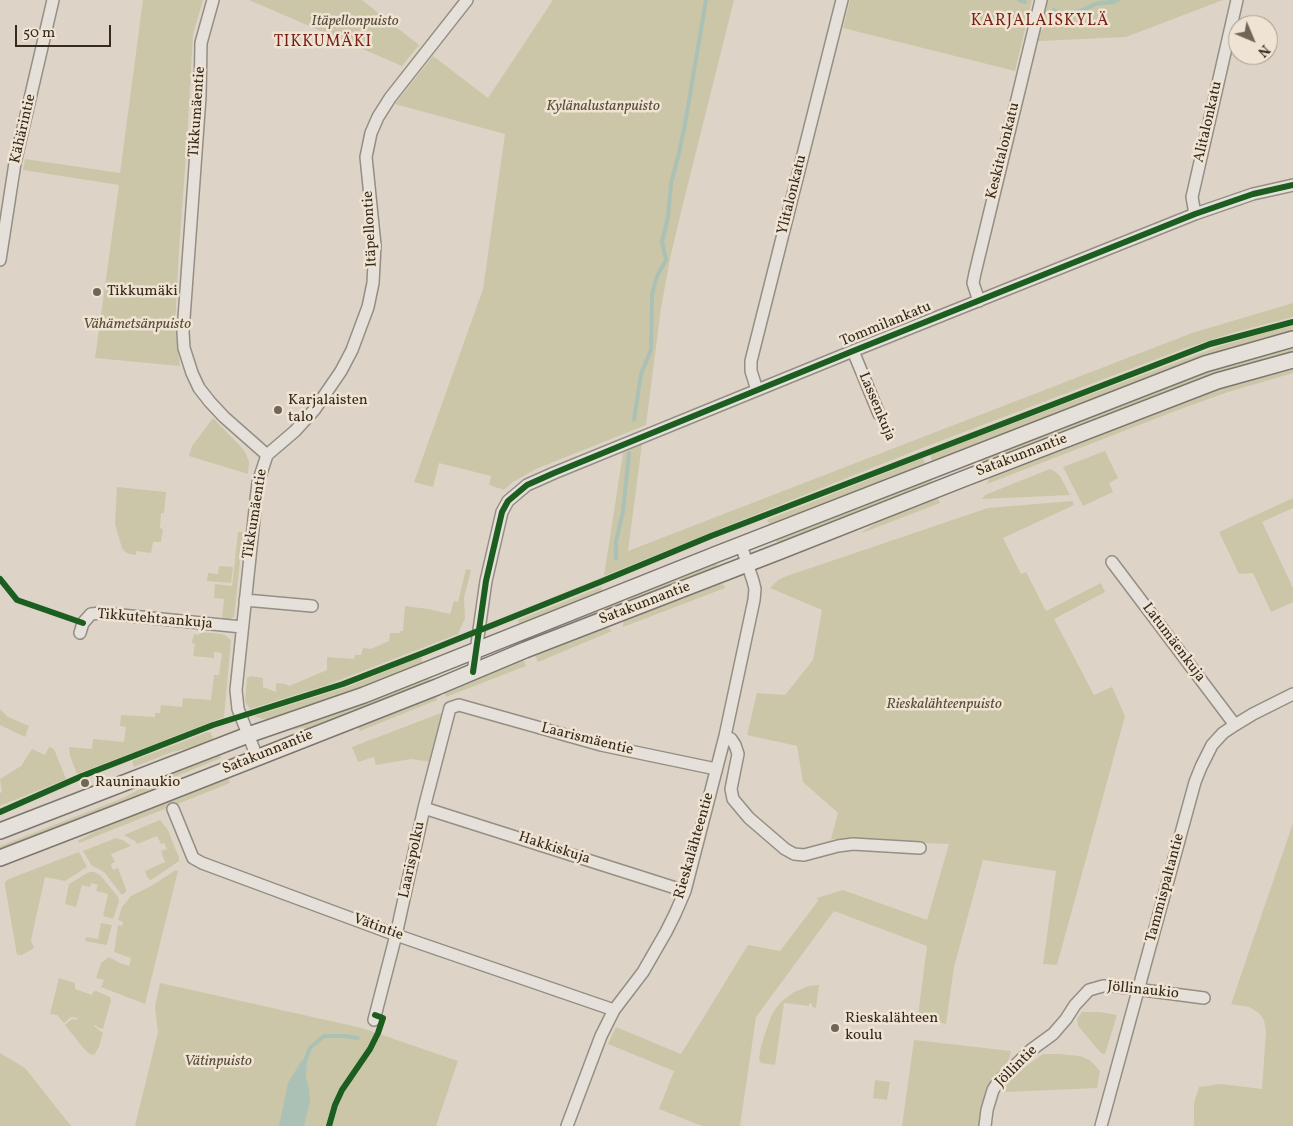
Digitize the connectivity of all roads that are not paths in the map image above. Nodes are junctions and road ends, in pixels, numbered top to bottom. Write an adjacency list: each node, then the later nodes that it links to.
1 (53, 0): 9 (street, Kähärintie)
2 (213, 0): 16 (street, Tikkumäentie)
3 (467, 0): 16 (street, Itäpellontie)
4 (842, 0): 14 (street, Ylitalonkatu)
5 (1041, 0): 10 (street, Keskitalonkatu)
6 (1237, 0): 8 (street, Alitalonkatu)
7 (1293, 185): 8 (street, Tommilankatu)
8 (1195, 214): 10 (street, Tommilankatu)
9 (0, 260)
10 (978, 301): 12 (street, Tommilankatu)
11 (1293, 339): 17 (main road, Satakunnantie)
12 (853, 351): 14 (street, Tommilankatu); 15 (street, Lassenkuja)
13 (1293, 360): 19 (main road, Satakunnantie)
14 (757, 390): 24 (street, Tommilankatu)
15 (879, 414)
16 (266, 455): 20 (street, Tikkumäentie)
17 (741, 545): 19 (street, Rieskalähteentie); 24 (main road, Satakunnantie)
18 (1112, 562): 28 (street, Latumäenkuja)
19 (748, 564): 25 (main road, Satakunnantie); 30 (street, Rieskalähteentie)
20 (244, 600): 21 (street); 22 (street, Tikkumäentie)
21 (312, 606)
22 (242, 627): 23 (street, Tikkutehtaankuja); 29 (street, Tikkumäentie)
23 (80, 633)
24 (476, 651): 25 (street); 29 (main road, Satakunnantie)
25 (473, 672): 31 (main road, Satakunnantie)
26 (1293, 694): 28 (street, Tammispaltantie)
27 (459, 705): 32 (street, Laarismäentie); 33 (street, Laarispolku)
28 (1235, 724): 40 (street, Tammispaltantie)
29 (248, 735): 31 (street, Tikkumäentie); 35 (main road, Satakunnantie)
30 (725, 736): 32 (street, Rieskalähteentie); 36 (street)
31 (257, 757): 37 (main road, Satakunnantie)
32 (716, 769): 38 (street, Rieskalähteentie)
33 (424, 808): 38 (street, Hakkiskuja); 39 (street, Laarispolku)
34 (173, 809): 39 (street, Vätintie)
35 (0, 832)
36 (920, 848)
37 (0, 858)
38 (685, 891): 42 (street, Rieskalähteentie)
39 (396, 935): 42 (street, Vätintie); 44 (street, Laarispolku)
40 (1138, 990): 41 (street, Jöllinaukio); 43 (street, Jöllinaukio); 47 (street, Tammispaltantie)
41 (1204, 998)
42 (614, 1010): 45 (street, Rieskalähteentie)
43 (1066, 1019): 46 (street, Jöllintie)
44 (374, 1020)
45 (566, 1126)
46 (985, 1126)
47 (1101, 1126)

